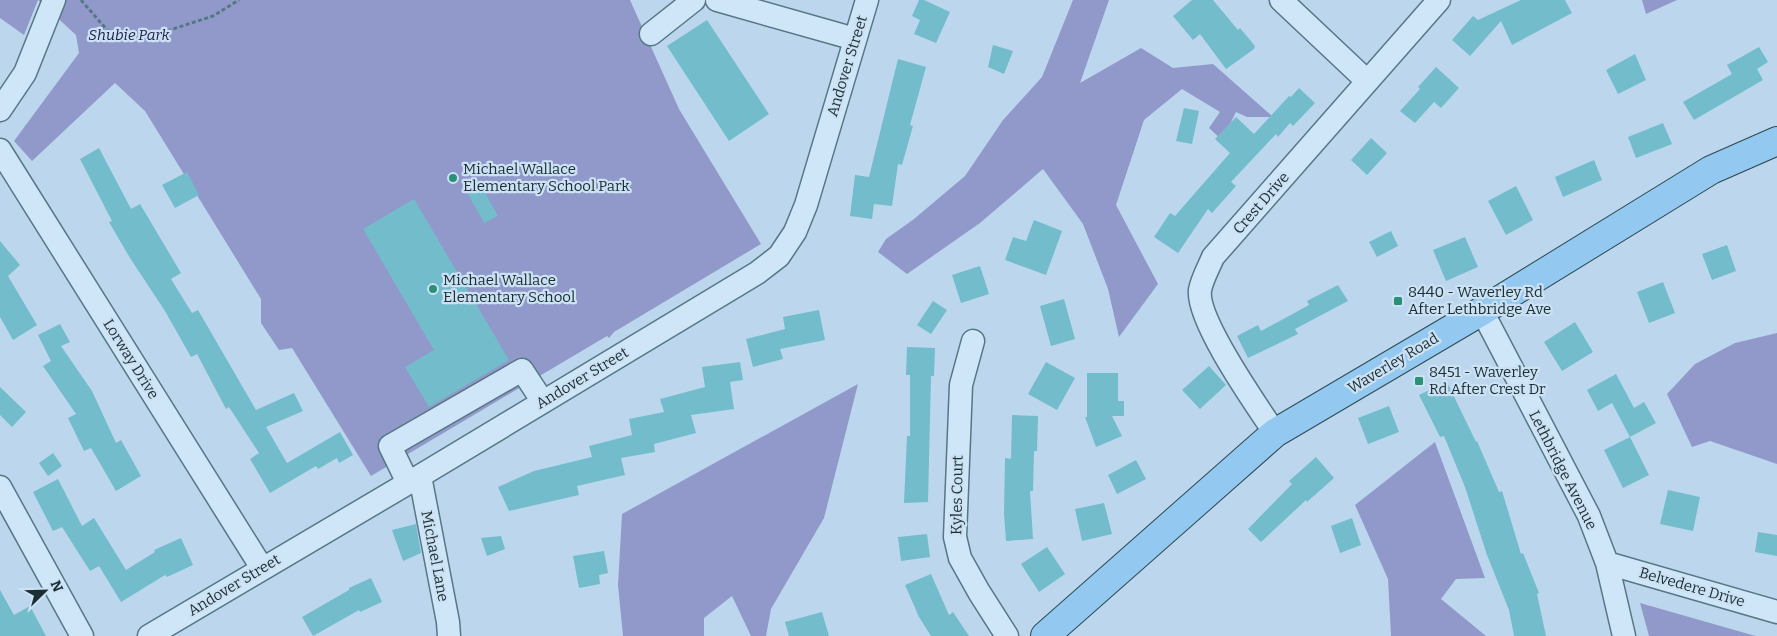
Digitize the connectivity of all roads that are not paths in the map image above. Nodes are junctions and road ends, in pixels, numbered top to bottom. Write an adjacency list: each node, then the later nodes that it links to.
1 (54, 0): 10 (street)
2 (694, 0): 7 (street)
3 (717, 0): 8 (street)
4 (867, 0): 8 (street, Andover Street)
5 (1281, 0): 9 (street)
6 (1440, 0): 9 (street, Crest Drive)
7 (651, 34)
8 (855, 39): 15 (street, Andover Street)
9 (1367, 81): 16 (street, Crest Drive)
10 (0, 110)
11 (1777, 141): 13 (main road, Waverley Road)
12 (0, 150): 20 (street, Lorway Drive)
13 (1482, 311): 16 (main road, Waverley Road); 19 (street, Lethbridge Avenue)
14 (973, 341): 25 (street, Kyles Court)
15 (543, 402): 17 (street, Andover Street); 17 (street, Michael Lane)
16 (1275, 433): 26 (main road, Waverley Road)
17 (414, 480): 20 (street, Andover Street); 24 (street, Michael Lane)
18 (0, 487): 22 (street)
19 (1607, 563): 21 (street, Belvedere Drive); 27 (street, Lethbridge Avenue)
20 (262, 568): 23 (street, Andover Street)
21 (1777, 612)
22 (82, 636)
23 (149, 636)
24 (449, 636)
25 (1007, 636)
26 (1045, 636)
27 (1624, 636)

